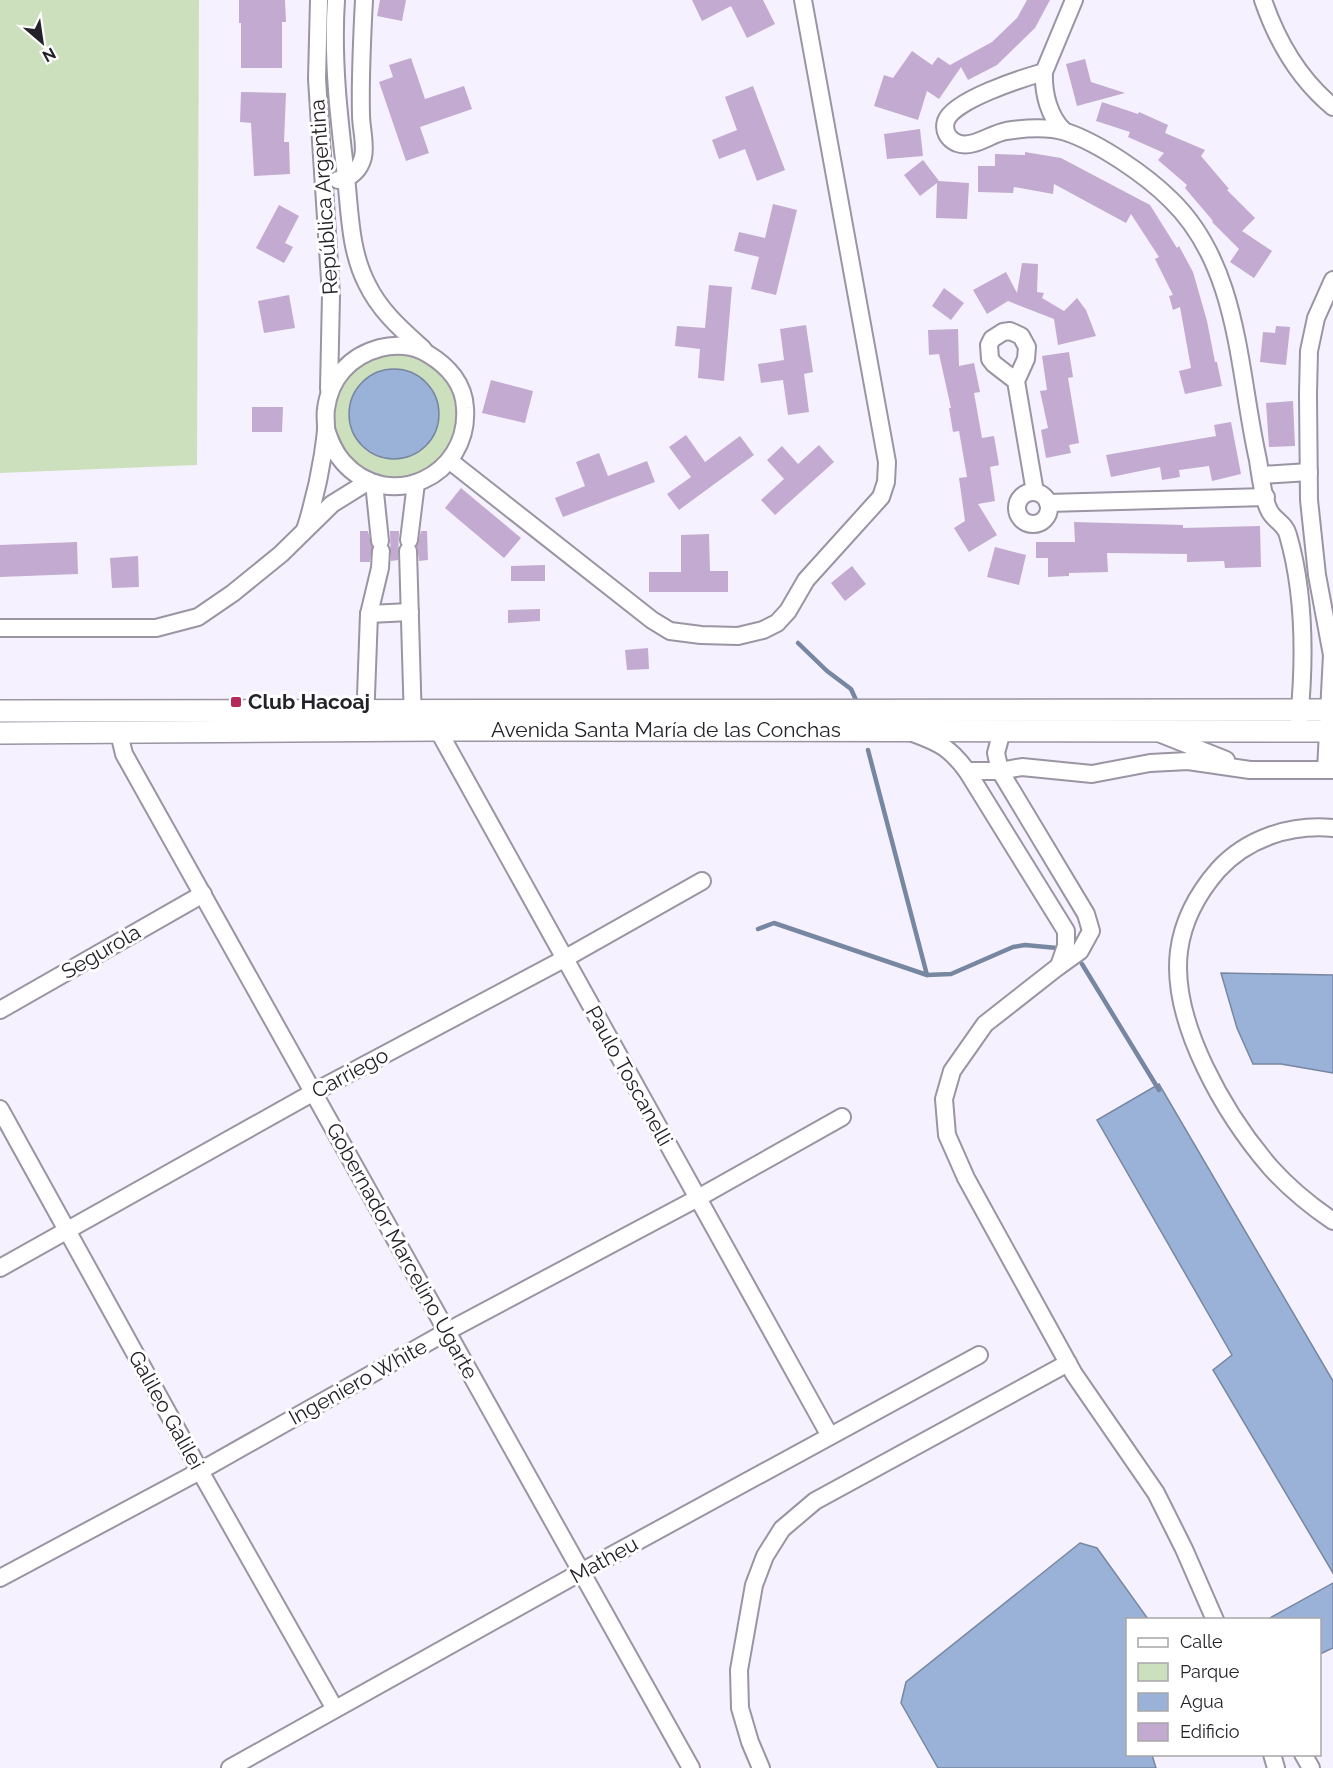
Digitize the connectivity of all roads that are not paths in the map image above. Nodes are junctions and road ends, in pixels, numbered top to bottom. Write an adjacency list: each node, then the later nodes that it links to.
1 (319, 0): 7 (street, República Argentina)
2 (336, 0): 8 (street, República Argentina)
3 (364, 0): 12 (street)
4 (803, 0): 19 (street)
5 (1074, 0): 9 (street)
6 (1263, 0): 10 (street)
7 (317, 55): 8 (street); 13 (street, República Argentina)
8 (334, 55): 12 (street, República Argentina)
9 (1044, 72): 11 (street); 11 (street)
10 (1333, 107)
11 (1064, 132): 21 (street)
12 (346, 179): 13 (street); 15 (street, República Argentina)
13 (323, 181): 17 (street, República Argentina)
14 (1333, 280): 20 (street)
15 (426, 352): 17 (street); 19 (street)
16 (1016, 381): 24 (street)
17 (329, 394): 18 (street)
18 (326, 429): 22 (street); 28 (street)
19 (450, 460): 23 (street)
20 (1309, 472): 21 (street); 27 (street)
21 (1261, 475): 25 (street)
22 (371, 482): 23 (street); 28 (street); 30 (street)
23 (416, 483): 31 (street)
24 (1035, 492): 26 (street); 26 (street)
25 (1266, 497): 26 (street); 29 (street)
26 (1048, 503)
27 (1312, 526): 29 (street); 32 (street)
28 (305, 530): 36 (street)
29 (1287, 531): 33 (street)
30 (380, 553): 31 (street); 35 (street)
31 (407, 568): 34 (street)
32 (1325, 571): 33 (street); 42 (street)
33 (1296, 580): 38 (street)
34 (410, 612): 35 (street); 40 (street)
35 (369, 614): 39 (street)
36 (0, 628)
37 (0, 711): 39 (main road, Avenida Santa María de las Conchas)
38 (1298, 720): 41 (main road, Avenida Santa María de las Conchas); 42 (main road, Avenida Santa María de las Conchas); 43 (main road, Avenida Santa María de las Conchas)
39 (365, 721): 40 (main road, Avenida Santa María de las Conchas); 47 (main road, Avenida Santa María de las Conchas)
40 (413, 721): 41 (main road, Avenida Santa María de las Conchas)
41 (437, 721): 44 (main road, Avenida Santa María de las Conchas); 55 (street, Paulo Toscanelli)
42 (1331, 721): 49 (street)
43 (1152, 730): 45 (main road, Avenida Santa María de las Conchas); 48 (street)
44 (907, 731): 45 (main road, Avenida Santa María de las Conchas); 50 (street)
45 (1002, 731): 51 (street)
46 (0, 733): 47 (main road, Avenida Santa María de las Conchas)
47 (119, 733): 54 (street, Gobernador Marcelino Ugarte)
48 (1250, 770): 49 (street); 51 (street)
49 (1330, 770)
50 (967, 771): 51 (street); 56 (street)
51 (1000, 771): 56 (street)
52 (1333, 828): 62 (street)
53 (702, 881): 55 (street, Carriego)
54 (203, 894): 57 (street, Segurola); 58 (street, Gobernador Marcelino Ugarte)
55 (564, 959): 58 (street, Carriego); 61 (street, Paulo Toscanelli)
56 (1059, 966): 67 (street)
57 (0, 1010)
58 (314, 1092): 63 (street, Carriego); 65 (street, Gobernador Marcelino Ugarte)
59 (0, 1109): 63 (street, Galileo Galilei)
60 (842, 1117): 61 (street, Ingeniero White)
61 (698, 1198): 65 (street, Ingeniero White); 68 (street, Paulo Toscanelli)
62 (1333, 1221)
63 (66, 1231): 64 (street, Carriego); 69 (street, Galileo Galilei)
64 (0, 1268)
65 (446, 1332): 69 (street, Ingeniero White); 70 (street, Gobernador Marcelino Ugarte)
66 (979, 1355): 68 (street, Matheu)
67 (1068, 1363): 72 (street); 76 (street)
68 (830, 1437): 70 (street, Matheu)
69 (200, 1471): 71 (street, Ingeniero White); 73 (street, Galileo Galilei)
70 (581, 1572): 73 (street, Matheu); 75 (street, Gobernador Marcelino Ugarte)
71 (0, 1578)
72 (1214, 1618)
73 (335, 1709): 74 (street, Matheu)
74 (230, 1768)
75 (691, 1768)
76 (761, 1768)

